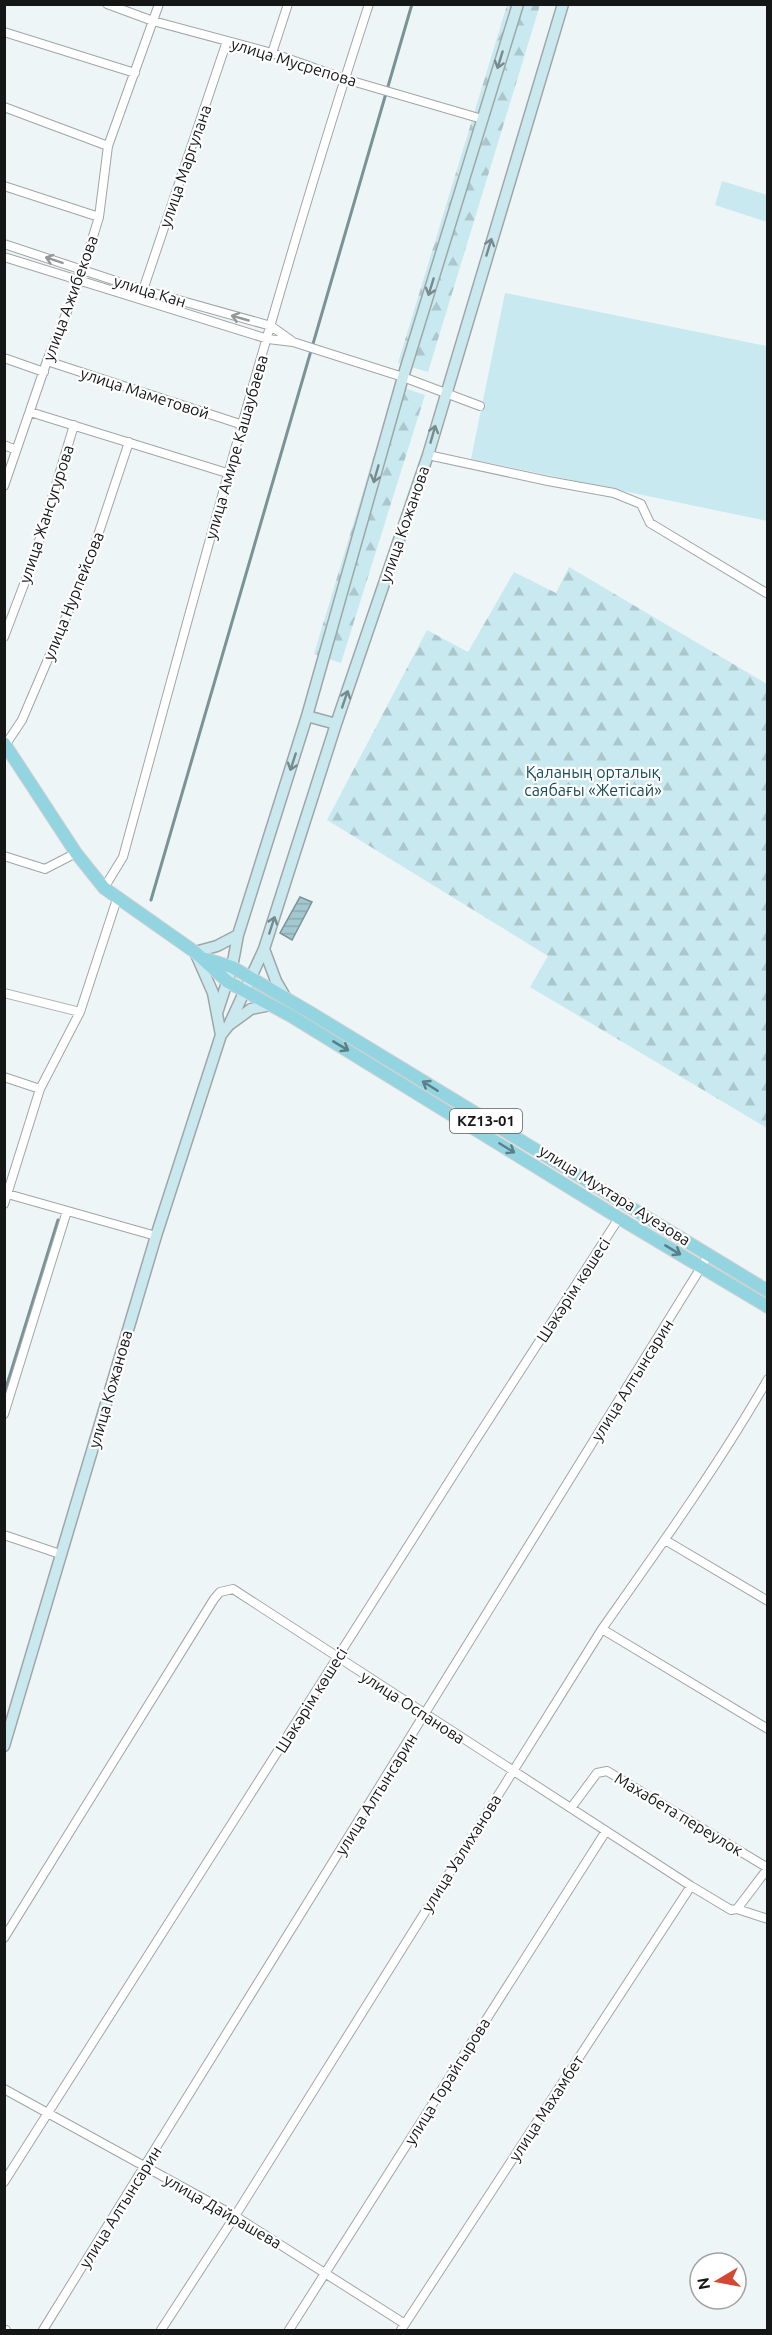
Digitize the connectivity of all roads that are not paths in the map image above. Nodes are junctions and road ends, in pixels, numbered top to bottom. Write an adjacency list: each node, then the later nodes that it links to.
1 (107, 4): 7 (street, улица Мусрепова)
2 (159, 4): 7 (street, улица Ажибекова)
3 (288, 4): 10 (street)
4 (369, 4): 12 (street, улица Амире Кашаубаева)
5 (518, 4): 14 (street, улица Кожанова, one-way to 14)
6 (563, 4): 30 (street, улица Кожанова, one-way to 6)
7 (153, 21): 9 (street, улица Мусрепова); 11 (street, улица Ажибекова)
8 (4, 32): 11 (street)
9 (227, 41): 10 (street, улица Мусрепова); 22 (street, улица Маргулана)
10 (272, 53): 12 (street, улица Мусрепова)
11 (135, 73): 15 (street, улица Ажибекова)
12 (345, 79): 14 (street, улица Мусрепова); 23 (street, улица Амире Кашаубаева)
13 (4, 107): 15 (street)
14 (482, 118): 29 (street, улица Кожанова, one-way to 29)
15 (108, 146): 17 (street, улица Ажибекова)
16 (4, 186): 17 (street)
17 (99, 217): 20 (street, улица Ажибекова)
18 (4, 244): 20 (street, улица Кан, one-way to 18)
19 (4, 257): 21 (street, улица Кан)
20 (82, 269): 21 (street, улица Ажибекова); 22 (street, улица Кан)
21 (79, 282): 24 (street, улица Кан); 27 (street, улица Ажибекова)
22 (142, 290): 23 (street, улица Кан, one-way to 22)
23 (271, 326): 24 (street, улица Амире Кашаубаева); 25 (street, улица Кан)
24 (268, 339): 25 (street, улица Кан); 34 (street, улица Амире Кашаубаева)
25 (293, 342): 29 (street, улица Кан)
26 (4, 358): 28 (street)
27 (47, 361): 28 (street, улица Ажибекова); 34 (street, улица Маметовой)
28 (44, 372): 32 (street, улица Ажибекова)
29 (403, 376): 30 (street, улица Кан); 43 (street, улица Кожанова, one-way to 43)
30 (445, 391): 31 (street, улица Кан); 38 (street, улица Кожанова, one-way to 30)
31 (480, 406)
32 (30, 412): 33 (street); 37 (street, улица Ажибекова)
33 (74, 425): 35 (street); 42 (street, улица Жансугурова)
34 (243, 425): 39 (street, улица Амире Кашаубаева)
35 (129, 442): 39 (street); 45 (street, улица Нурпейсова)
36 (4, 445): 37 (street)
37 (16, 450): 40 (street, улица Ажибекова)
38 (428, 455): 41 (street); 44 (street, улица Кожанова, one-way to 38)
39 (227, 473): 48 (street, улица Амире Кашаубаева)
40 (4, 486)
41 (768, 594)
42 (4, 637)
43 (307, 716): 44 (street); 50 (street, улица Кожанова, one-way to 50)
44 (336, 724): 51 (street, улица Кожанова, one-way to 44)
45 (5, 743): 46 (main road, улица Мухтара Ауезова / KZ13-01)
46 (76, 853): 47 (street); 48 (main road, улица Мухтара Ауезова / KZ13-01)
47 (4, 856)
48 (104, 888): 49 (main road, улица Мухтара Ауезова / KZ13-01)
49 (117, 899): 52 (main road, улица Мухтара Ауезова / KZ13-01); 60 (street)
50 (238, 935): 52 (street); 53 (street, улица Кожанова)
51 (264, 949): 54 (street, улица Кожанова); 58 (street)
52 (199, 955): 53 (main road, улица Мухтара Ауезова / KZ13-01); 55 (main road, улица Мухтара Ауезова / KZ13-01); 61 (street)
53 (232, 967): 54 (main road, улица Мухтара Ауезова / KZ13-01); 55 (street, улица Кожанова)
54 (249, 978): 56 (street, улица Кожанова); 58 (main road, улица Мухтара Ауезова / KZ13-01)
55 (228, 982): 56 (main road, улица Мухтара Ауезова / KZ13-01); 61 (street, улица Кожанова)
56 (243, 992): 59 (main road, улица Мухтара Ауезова / KZ13-01); 62 (street, улица Кожанова)
57 (4, 993): 60 (street)
58 (287, 1000): 71 (main road, улица Мухтара Ауезова / KZ13-01, one-way to 58)
59 (271, 1005): 62 (street); 69 (main road, улица Мухтара Ауезова / KZ13-01, one-way to 69)
60 (80, 1012): 65 (street)
61 (217, 1013): 63 (street, улица Кожанова)
62 (229, 1025): 63 (street, улица Кожанова)
63 (221, 1035): 70 (street, улица Кожанова)
64 (4, 1077): 65 (street)
65 (40, 1089): 66 (street)
66 (6, 1193): 67 (street); 68 (street)
67 (4, 1204)
68 (67, 1211): 70 (street); 75 (street)
69 (619, 1218): 71 (main road, улица Мухтара Ауезова / KZ13-01, one-way to 71); 81 (street, Шәкәрім көшесі)
70 (156, 1236): 78 (street, улица Кожанова)
71 (705, 1262): 72 (main road, улица Мухтара Ауезова / KZ13-01); 73 (main road, улица Мухтара Ауезова / KZ13-01); 82 (street, улица Алтынсарин)
72 (768, 1291)
73 (768, 1307)
74 (768, 1379): 77 (street, улица Уалиханова)
75 (4, 1414)
76 (4, 1535): 78 (street)
77 (665, 1540): 79 (street); 80 (street, улица Уалиханова)
78 (60, 1554): 84 (street, улица Кожанова)
79 (768, 1601)
80 (602, 1629): 83 (street); 85 (street, улица Уалиханова)
81 (337, 1658): 82 (street, улица Оспанова); 92 (street, улица Оспанова); 94 (street, Шәкәрім көшесі)
82 (425, 1715): 85 (street, улица Оспанова); 95 (street, улица Алтынсарин)
83 (768, 1729)
84 (4, 1746)
85 (512, 1772): 86 (street, улица Оспанова); 97 (street, улица Уалиханова)
86 (571, 1809): 87 (street, улица Оспанова); 88 (street, Махабета переулок)
87 (606, 1831): 89 (street, улица Оспанова); 98 (street, улица Торайгырова)
88 (768, 1868): 90 (street)
89 (691, 1886): 90 (street, улица Оспанова); 99 (street, улица Махамбет)
90 (737, 1909): 91 (street, улица Оспанова)
91 (768, 1919)
92 (4, 1938)
93 (4, 2089): 94 (street, улица Дайрашева)
94 (49, 2114): 95 (street, улица Дайрашева); 96 (street, Шәкәрім көшесі)
95 (145, 2167): 97 (street, улица Дайрашева); 100 (street, улица Алтынсарин)
96 (4, 2182)
97 (235, 2216): 98 (street, улица Дайрашева); 101 (street, улица Уалиханова)
98 (326, 2272): 99 (street, улица Дайрашева); 102 (street, улица Торайгырова)
99 (403, 2327)
100 (43, 2331)
101 (161, 2331)
102 (289, 2331)

